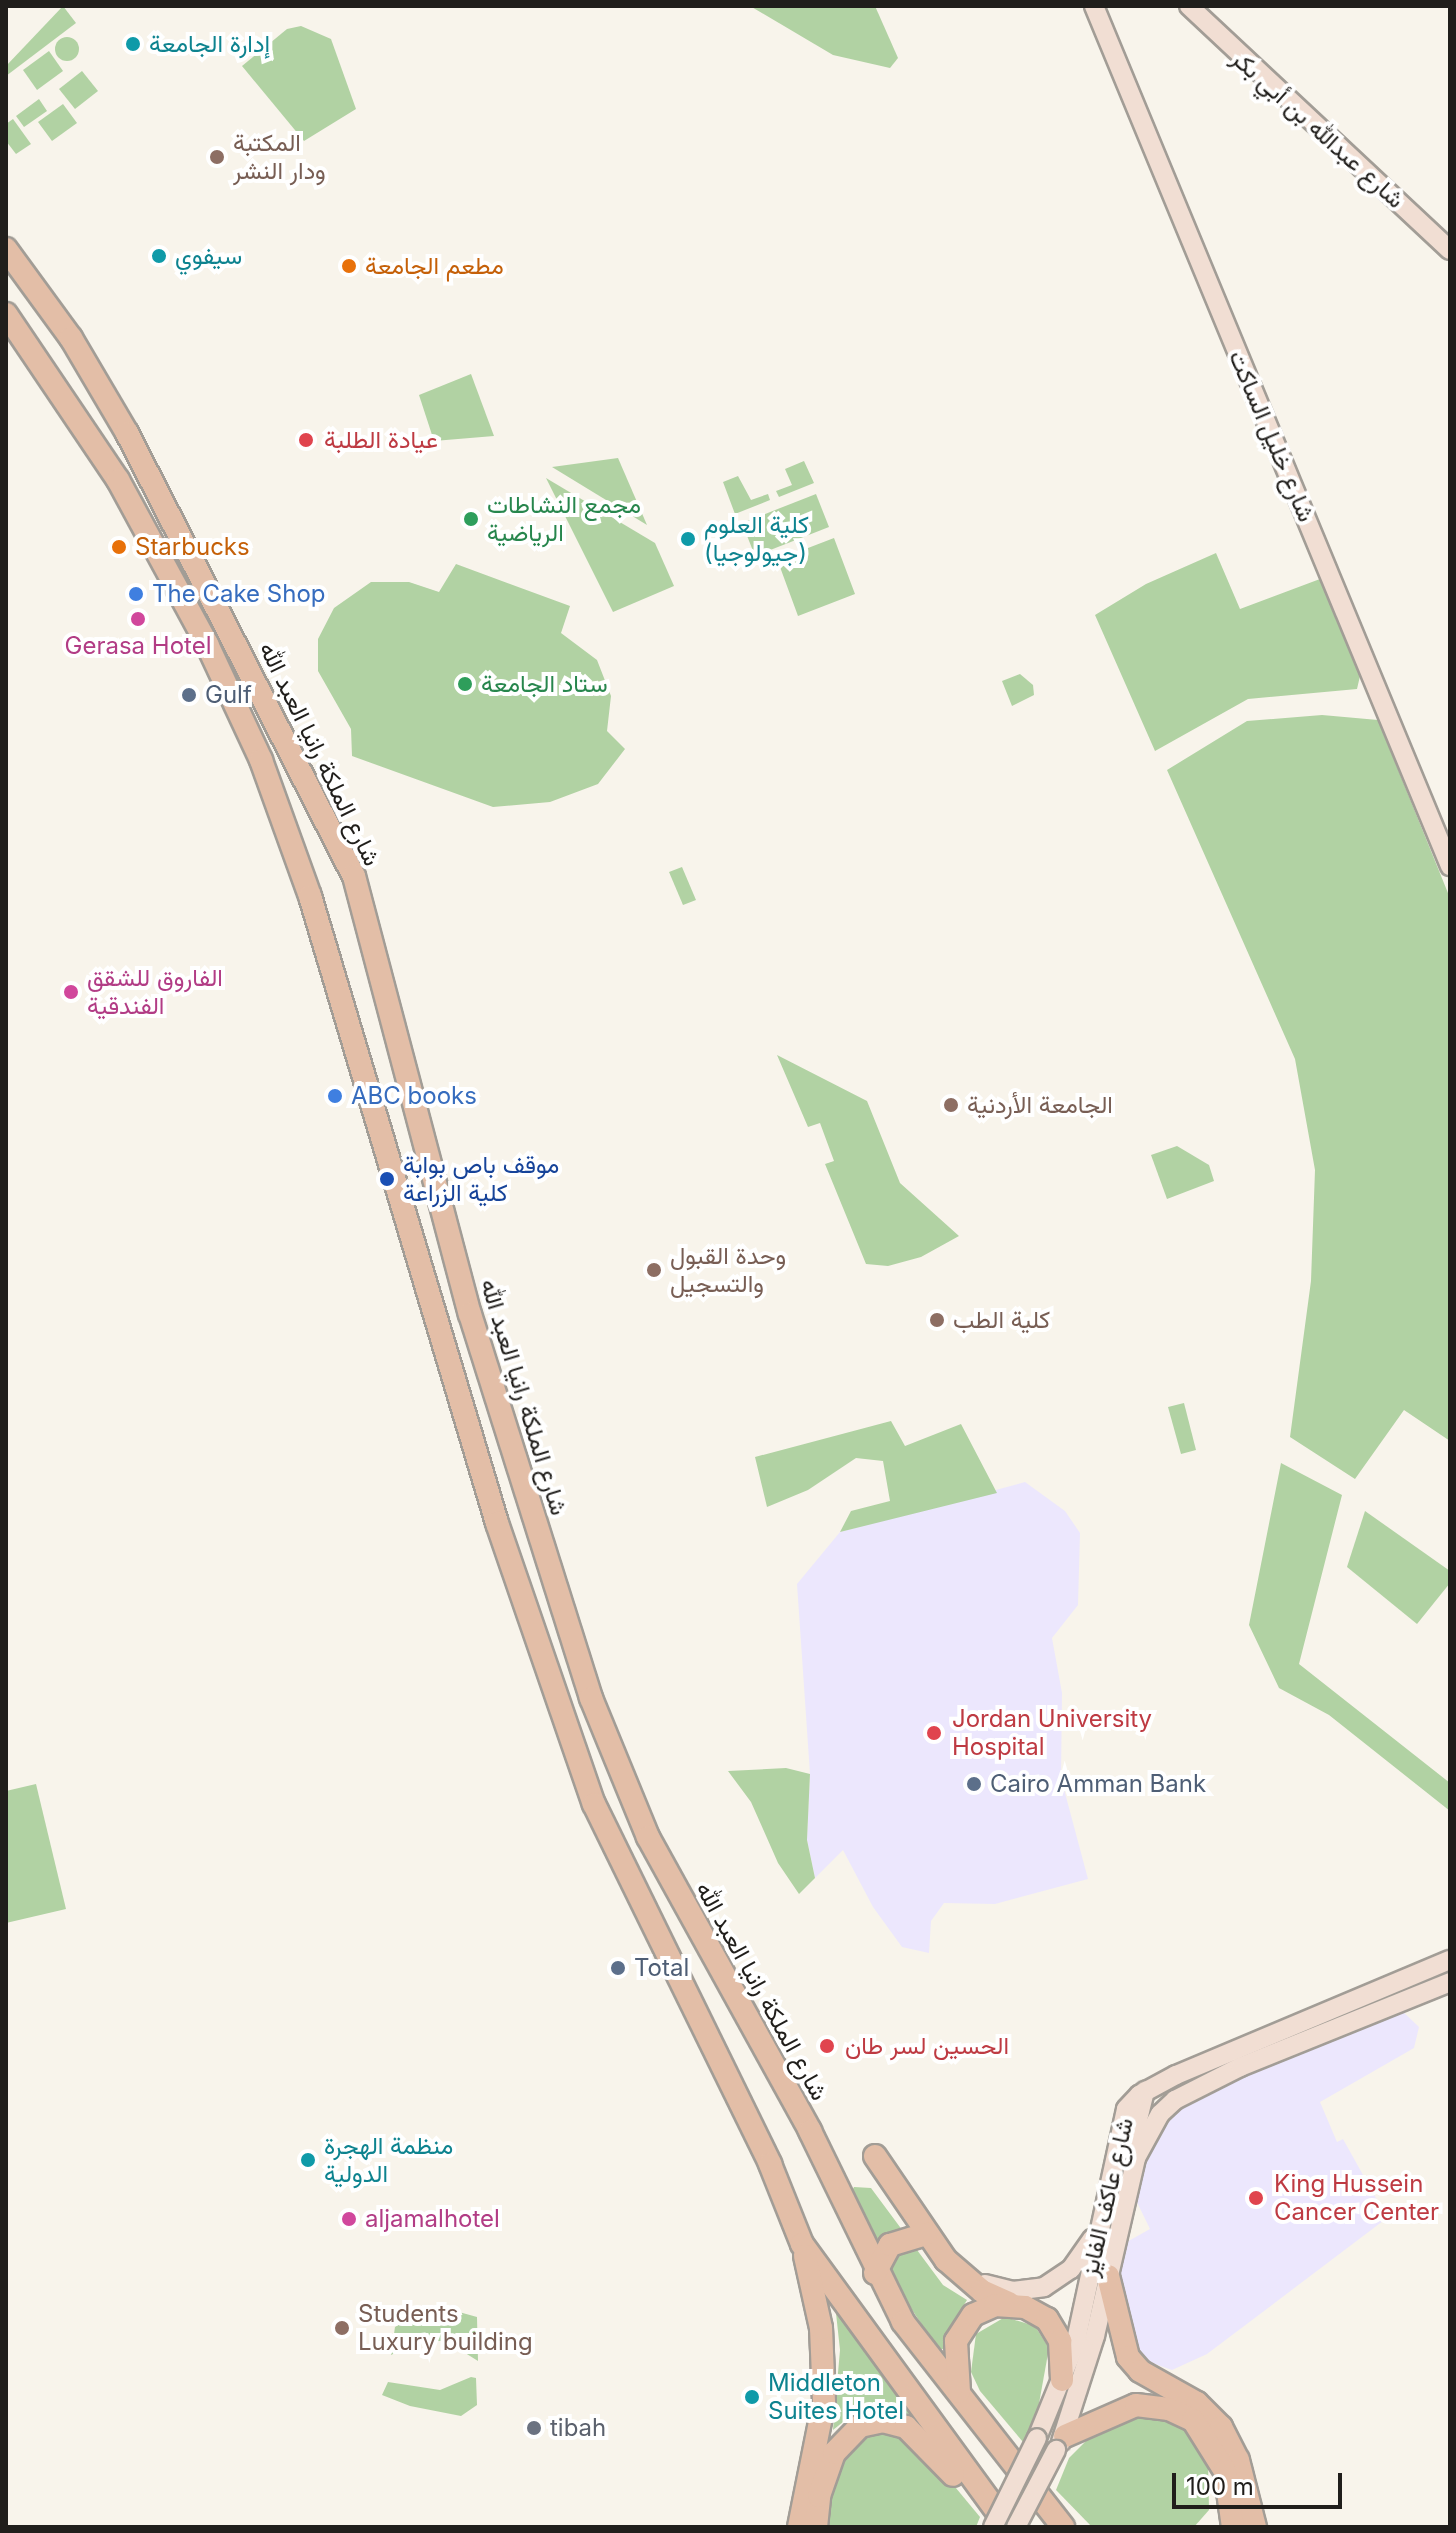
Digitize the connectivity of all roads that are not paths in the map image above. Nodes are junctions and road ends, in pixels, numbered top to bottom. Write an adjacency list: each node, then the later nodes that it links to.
1 (1094, 6): 6 (main road, شارع خليل الساكت)
2 (1189, 6): 4 (main road, شارع عبدالله بن أبي بكر)
3 (6, 249): 8 (main road, شارع الملكة رانيا العبد الله)
4 (1450, 250)
5 (6, 314): 16 (main road)
6 (1450, 866)
7 (518, 1421): 8 (main road)
8 (527, 1499): 17 (main road, شارع الملكة رانيا العبد الله)
9 (1450, 1960): 11 (main road, شارع عاكف الفايز)
10 (1450, 1982): 13 (main road, شارع عاكف الفايز)
11 (1146, 2091): 13 (main road); 14 (main road, شارع عاكف الفايز)
12 (878, 2152): 14 (main road); 15 (main road)
13 (1125, 2206): 18 (main road, شارع عاكف الفايز)
14 (1102, 2214): 20 (main road, شارع عاكف الفايز)
15 (926, 2234): 17 (main road); 19 (main road)
16 (802, 2244): 23 (main road); 24 (main road)
17 (875, 2273): 21 (main road, شارع الملكة رانيا العبد الله)
18 (1108, 2276): 22 (main road, شارع عاكف الفايز); 31 (main road)
19 (1014, 2305): 20 (main road); 21 (main road)
20 (1062, 2380): 26 (main road, شارع عاكف الفايز, bridge)
21 (959, 2393): 29 (main road, شارع الملكة رانيا العبد الله)
22 (1061, 2443): 28 (main road, شارع عاكف الفايز, bridge); 30 (main road)
23 (984, 2499): 25 (main road); 27 (main road)
24 (799, 2527)
25 (816, 2527)
26 (993, 2527)
27 (1008, 2527)
28 (1016, 2527)
29 (1063, 2527)
30 (1233, 2527)
31 (1255, 2527)

